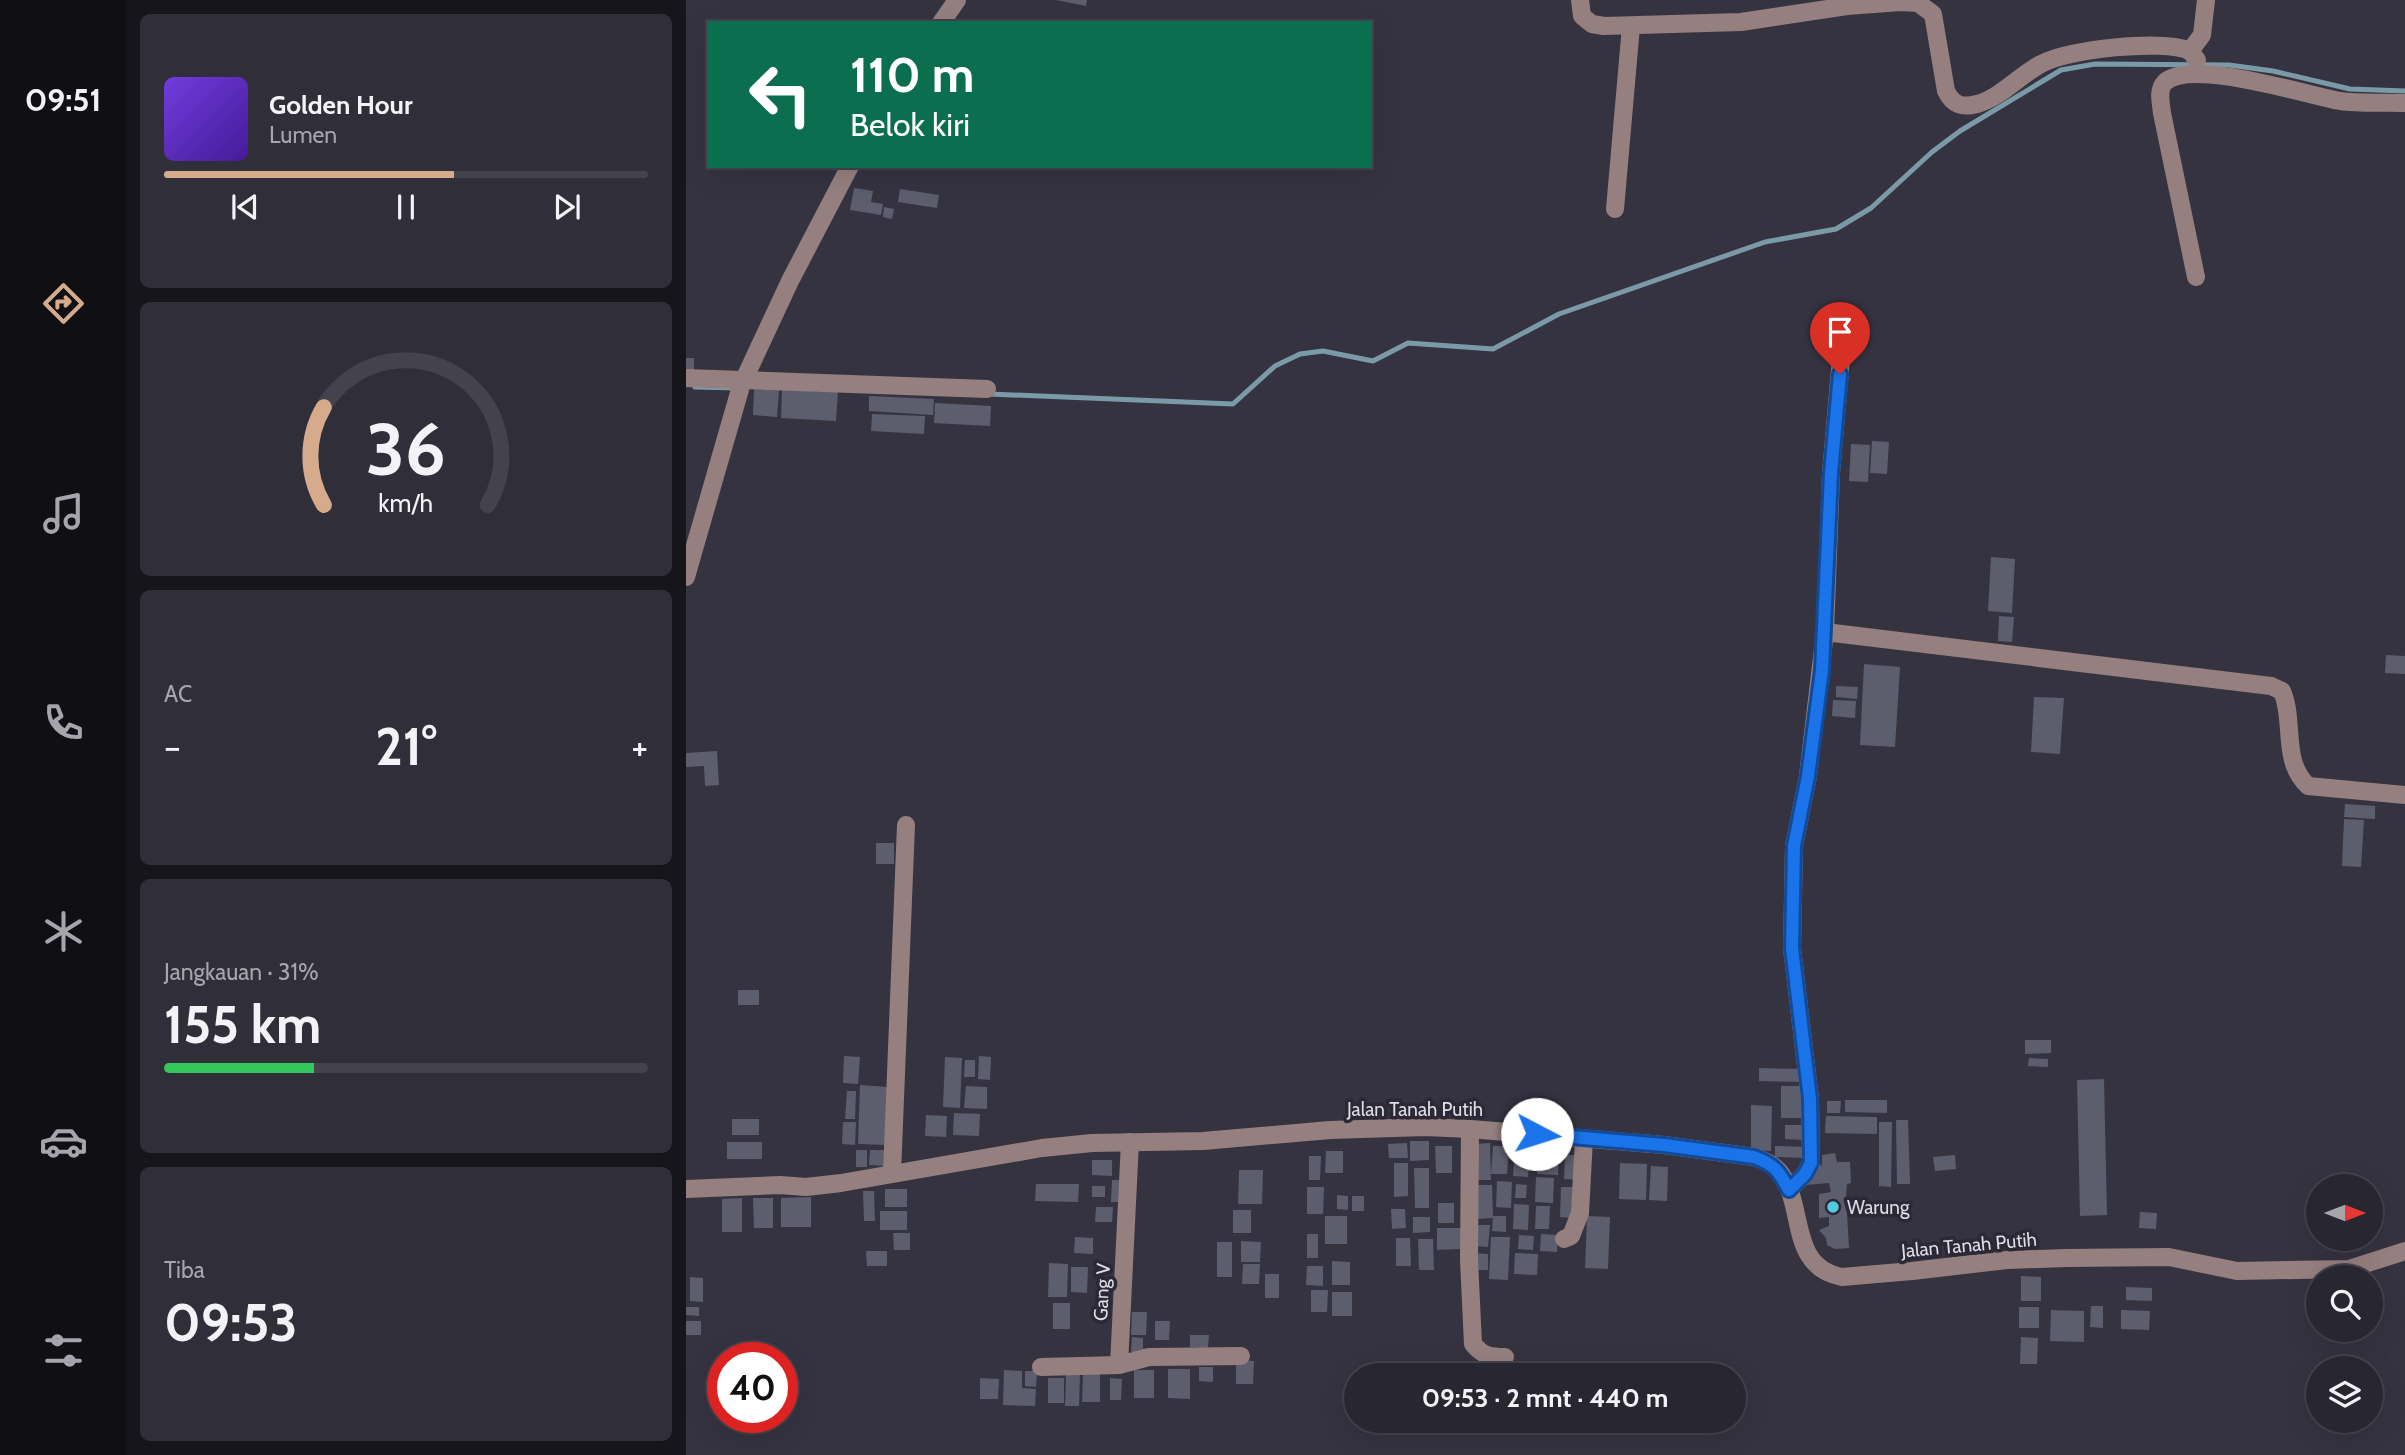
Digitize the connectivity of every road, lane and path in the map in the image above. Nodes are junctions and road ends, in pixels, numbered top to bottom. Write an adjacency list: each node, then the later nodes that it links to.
1 (957, 0): 4 (street)
2 (1580, 0): 5 (street)
3 (2206, 0): 6 (street)
4 (942, 21)
5 (1631, 26): 6 (street); 9 (street)
6 (2197, 63): 7 (street); 10 (street)
7 (2405, 103)
8 (849, 168): 13 (street)
9 (1615, 209)
10 (2196, 277)
11 (1844, 324): 16 (street)
12 (686, 378): 13 (street)
13 (740, 389): 14 (street); 15 (street)
14 (987, 389)
15 (686, 577)
16 (1825, 632): 17 (street); 24 (street)
17 (2405, 795)
18 (906, 825): 22 (street)
19 (1470, 1129): 20 (street, Jalan Tanah Putih); 21 (street, Jalan Tanah Putih); 28 (street)
20 (1584, 1138): 24 (street, Jalan Tanah Putih); 25 (street)
21 (1130, 1142): 22 (street, Jalan Tanah Putih); 29 (street, Gang V)
22 (892, 1173): 23 (street, Jalan Tanah Putih)
23 (686, 1189)
24 (1789, 1190): 26 (street, Jalan Tanah Putih)
25 (1564, 1239)
26 (2405, 1251)
27 (1241, 1356): 29 (street)
28 (1506, 1357)
29 (1119, 1365): 30 (street)
30 (1041, 1367)

